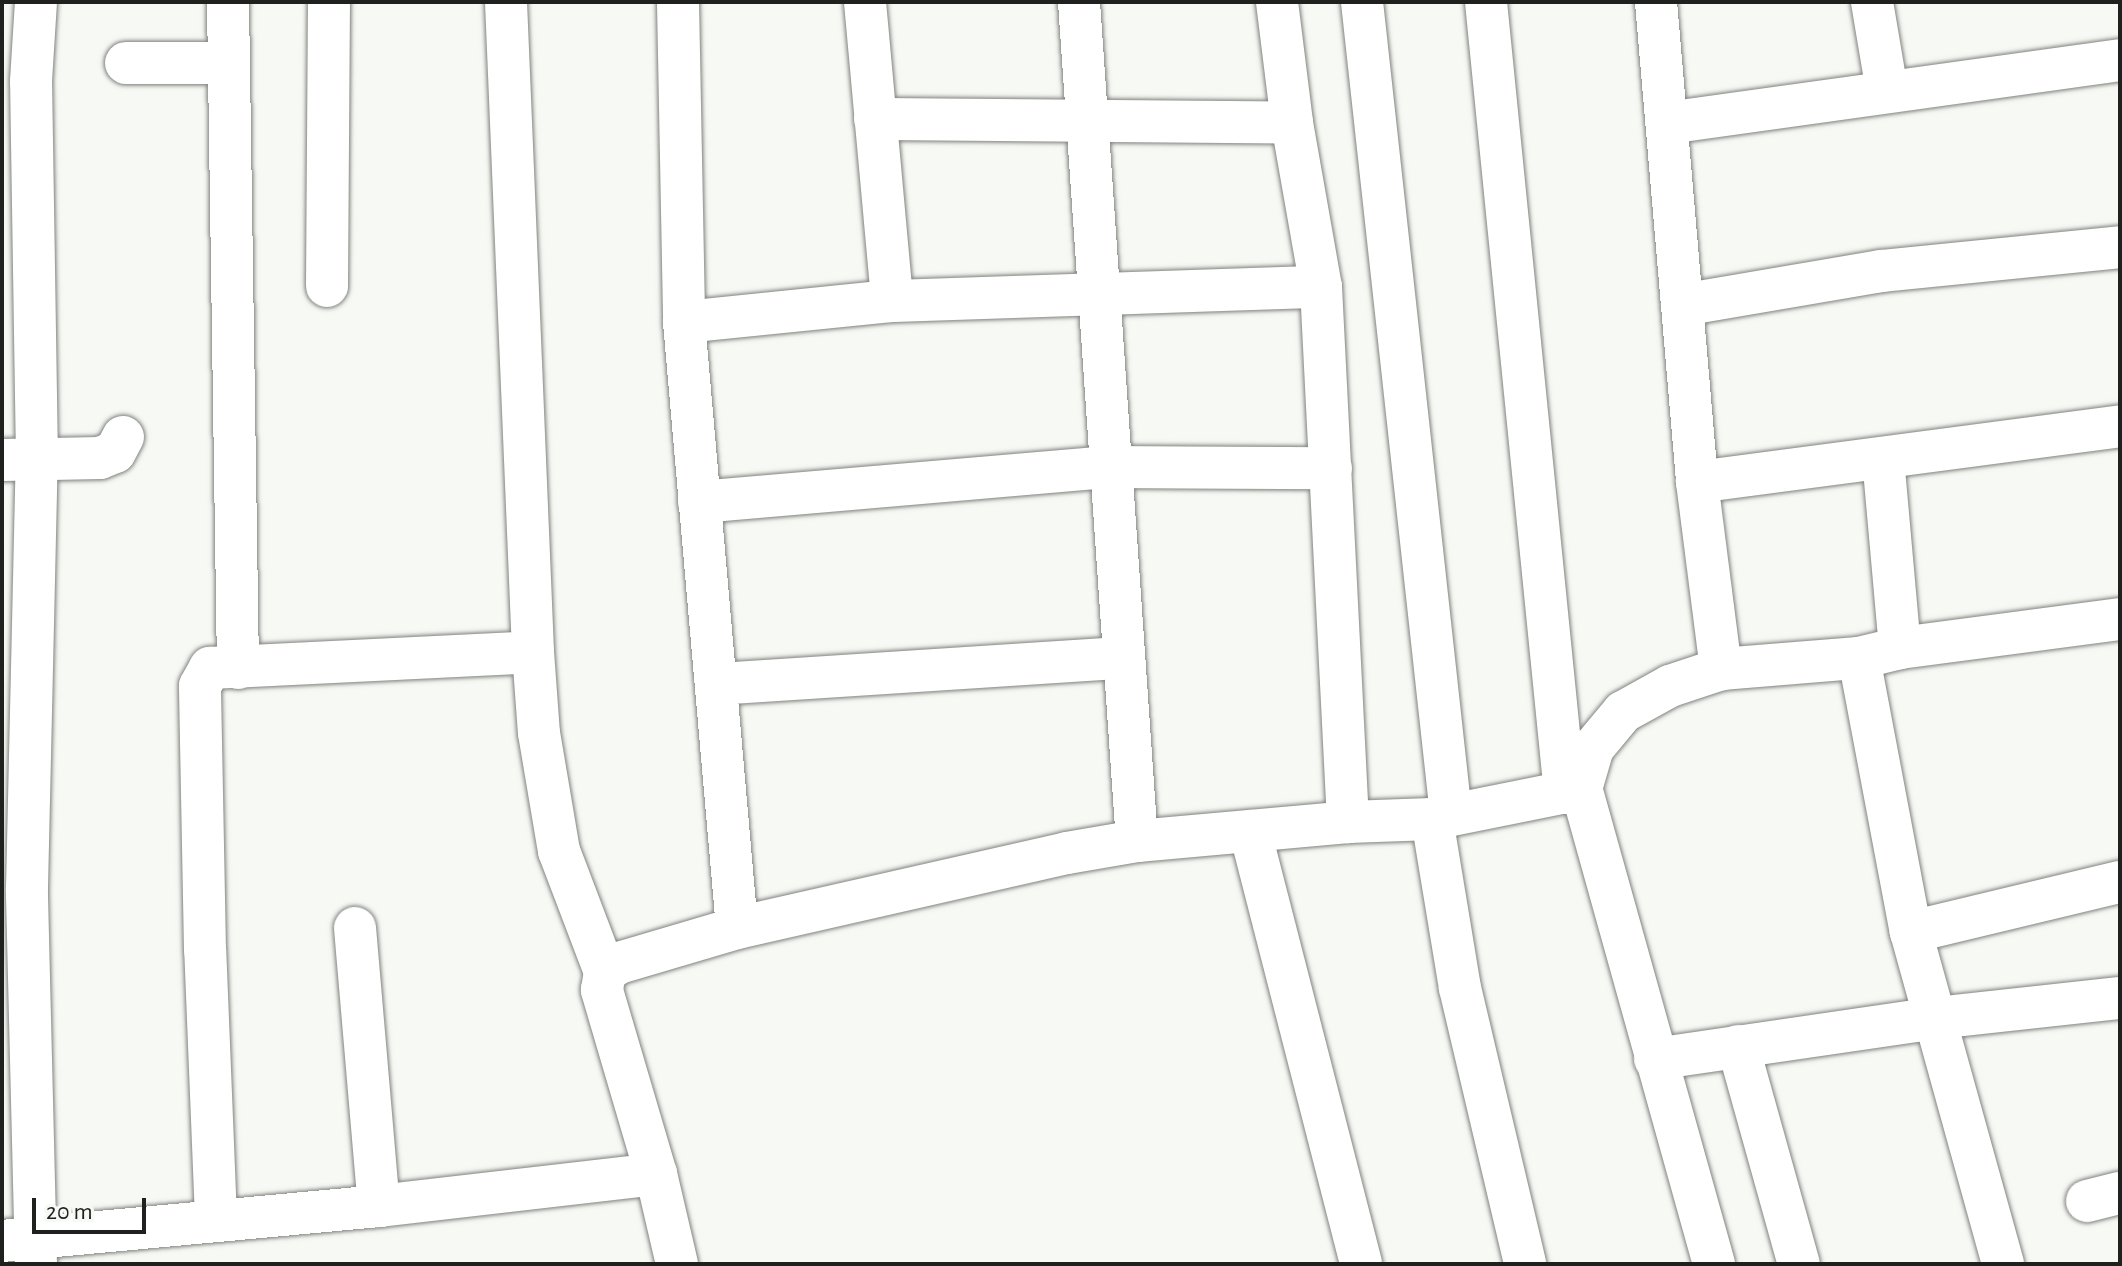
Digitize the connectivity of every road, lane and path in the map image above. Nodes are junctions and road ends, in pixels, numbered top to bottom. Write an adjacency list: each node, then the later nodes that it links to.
1 (36, 2): 31 (street)
2 (228, 2): 15 (street)
3 (329, 2): 22 (street)
4 (506, 2): 38 (street)
5 (678, 2): 27 (street)
6 (865, 2): 17 (street)
7 (1079, 2): 18 (street)
8 (1277, 2): 19 (street)
9 (1362, 2): 45 (street)
10 (1486, 2): 44 (street)
11 (1656, 2): 20 (street)
12 (1872, 2): 16 (street)
13 (2120, 60): 16 (street)
14 (126, 63): 15 (street)
15 (229, 63): 41 (street)
16 (1887, 91): 20 (street)
17 (875, 119): 18 (street); 25 (street)
18 (1088, 122): 19 (street); 24 (street)
19 (1292, 123): 23 (street)
20 (1667, 123): 26 (street)
21 (2120, 247): 26 (street)
22 (327, 286)
23 (1321, 287): 24 (street); 33 (street)
24 (1099, 295): 25 (street); 32 (street)
25 (892, 301): 27 (street)
26 (1682, 305): 34 (street)
27 (684, 322): 35 (street)
28 (2120, 426): 30 (street)
29 (123, 437): 31 (street)
30 (1883, 458): 34 (street); 37 (street)
31 (19, 460): 50 (street)
32 (1110, 467): 33 (street); 35 (street); 39 (street)
33 (1331, 468): 46 (street)
34 (1697, 482): 42 (street)
35 (699, 502): 43 (street)
36 (2120, 619): 37 (street)
37 (1900, 648): 40 (street)
38 (533, 652): 41 (street); 54 (street)
39 (1123, 658): 43 (street); 48 (street)
40 (1859, 658): 42 (street); 53 (street)
41 (238, 668): 61 (street)
42 (1721, 669): 44 (street)
43 (717, 684): 52 (street)
44 (1573, 791): 45 (street); 58 (street)
45 (1441, 817): 46 (street); 65 (street)
46 (1348, 822): 47 (street)
47 (1250, 831): 48 (street); 64 (street)
48 (1137, 841): 52 (street)
49 (2120, 882): 53 (street)
50 (14, 888): 62 (street)
51 (355, 928): 60 (street)
52 (737, 928): 54 (street)
53 (1911, 932): 56 (street)
54 (605, 972): 59 (street)
55 (2120, 998): 56 (street)
56 (1935, 1018): 57 (street); 68 (street)
57 (1738, 1046): 58 (street); 67 (street)
58 (1655, 1059): 66 (street)
59 (656, 1174): 60 (street); 63 (street)
60 (379, 1206): 61 (street)
61 (216, 1219): 62 (street)
62 (24, 1249)
63 (677, 1264)
64 (1361, 1264)
65 (1525, 1264)
66 (1714, 1264)
67 (1799, 1264)
68 (2003, 1264)

